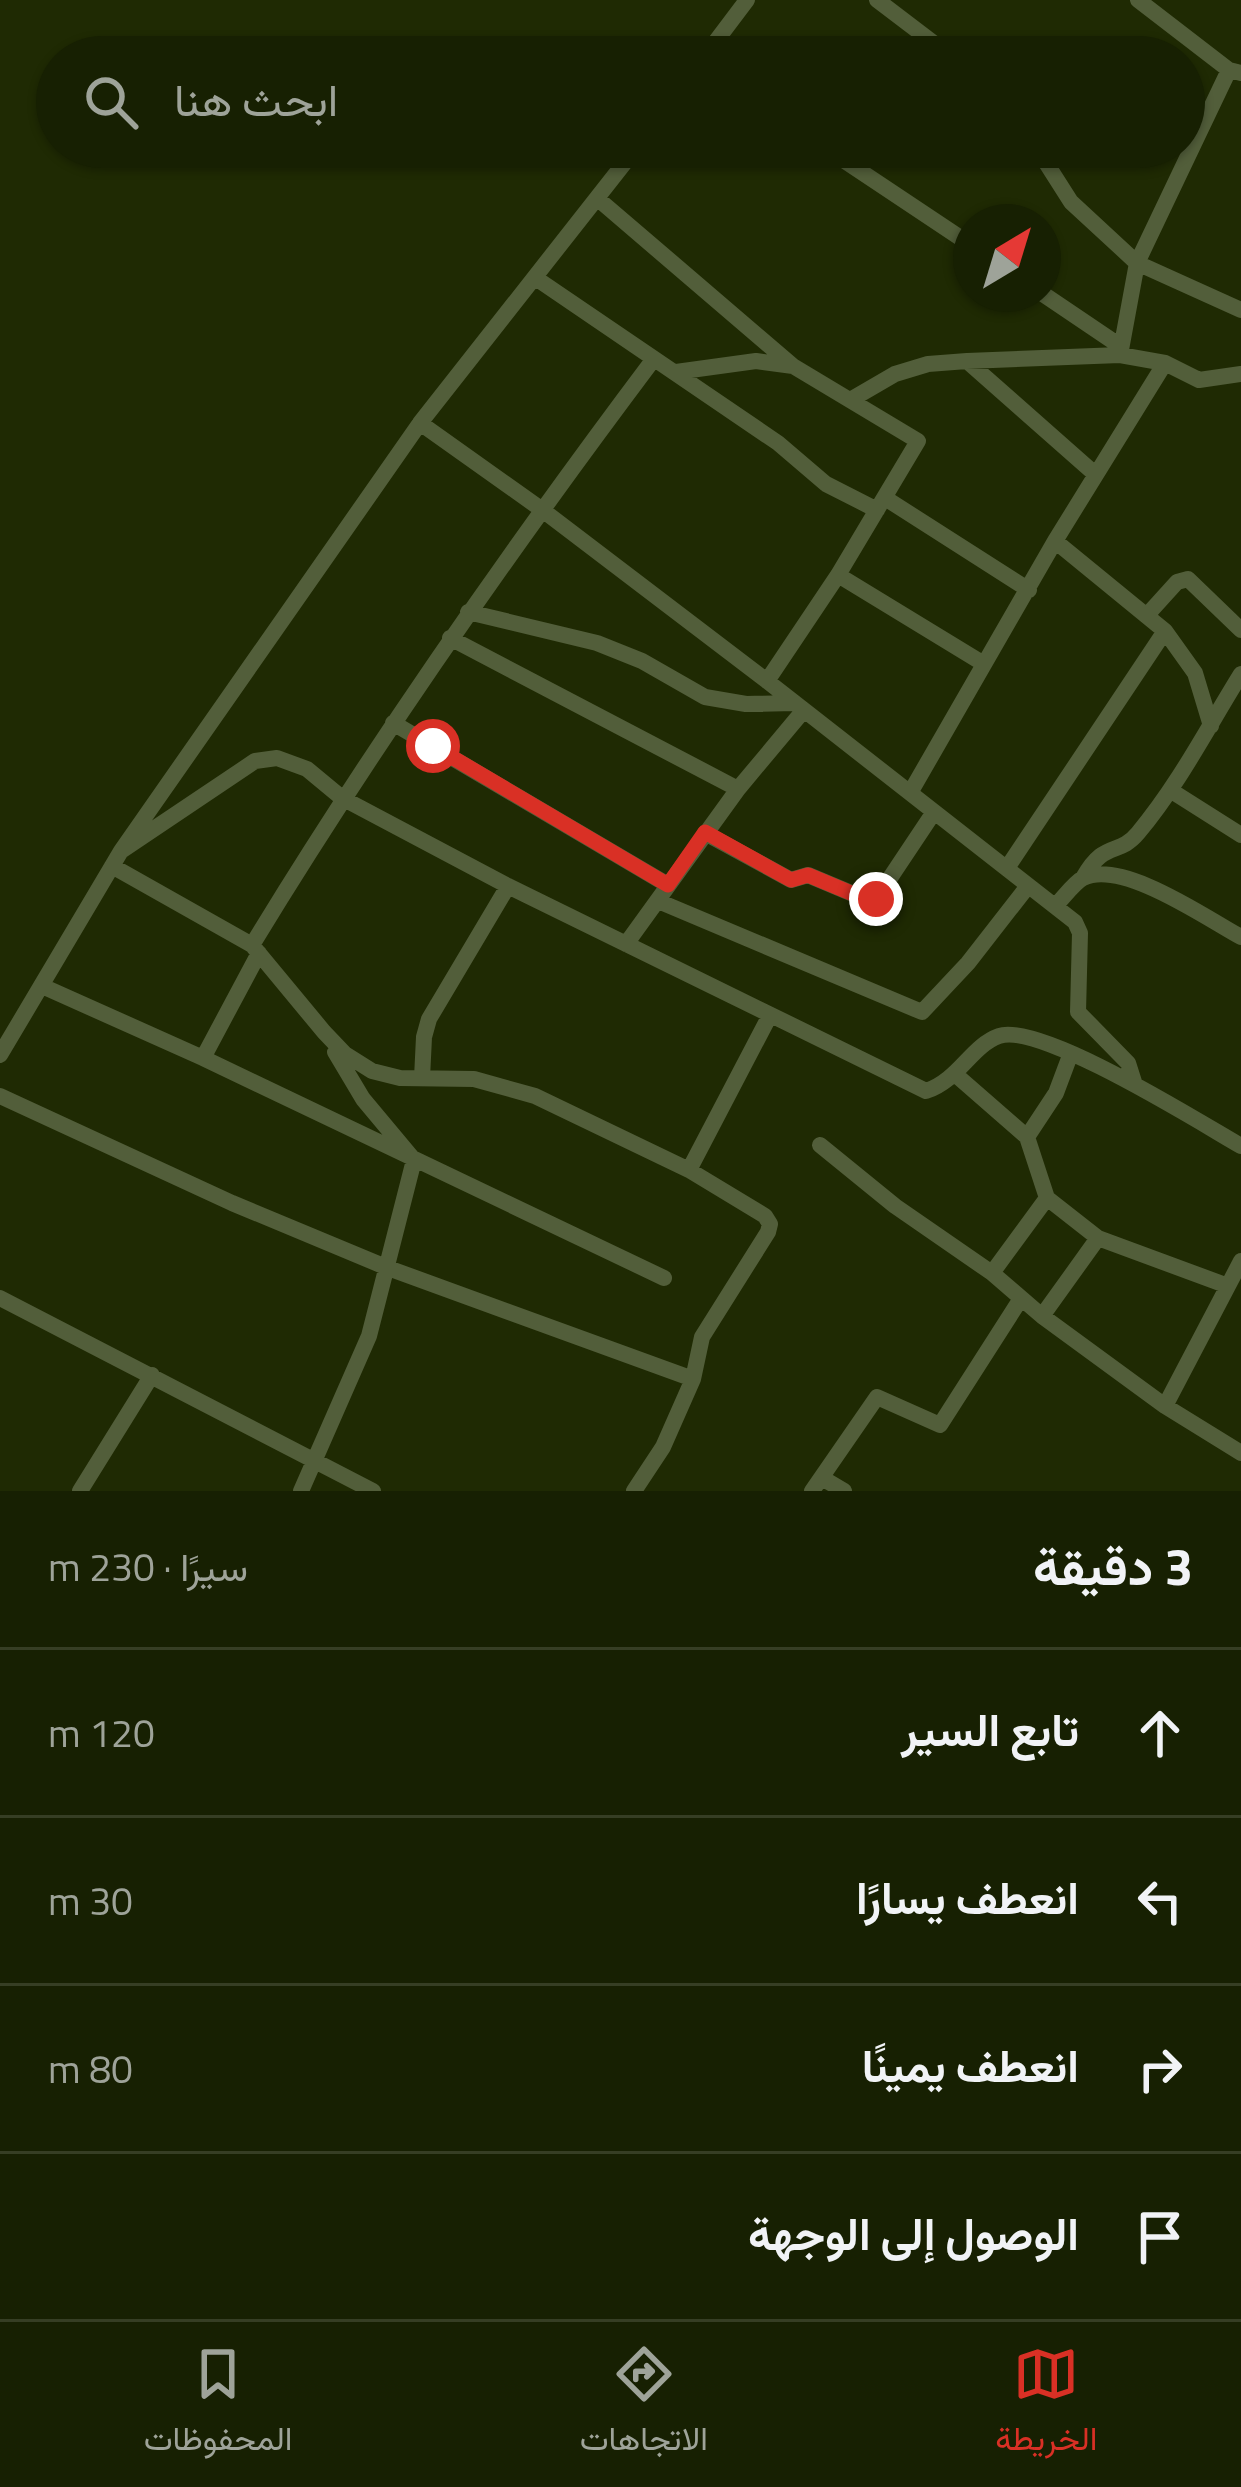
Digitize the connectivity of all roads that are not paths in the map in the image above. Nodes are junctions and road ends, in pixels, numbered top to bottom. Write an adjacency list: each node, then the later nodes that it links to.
1 (747, 0): 4 (street)
2 (877, 0): 5 (street)
3 (1138, 0): 6 (street)
4 (720, 36)
5 (924, 36)
6 (1187, 36)
7 (1205, 49): 8 (street)
8 (1235, 71): 9 (street)
9 (1205, 130)
10 (622, 168): 14 (street)
11 (856, 168): 15 (street)
12 (1049, 168): 16 (street)
13 (1185, 168): 16 (street)
14 (598, 200): 17 (street); 24 (street)
15 (953, 233)
16 (1137, 263): 19 (street); 20 (street)
17 (536, 279): 21 (street); 28 (street)
18 (1061, 307): 20 (street)
19 (1241, 310)
20 (1120, 350): 22 (street); 23 (street)
21 (653, 360): 25 (street); 31 (street)
22 (967, 361): 27 (street); 29 (street)
23 (1165, 363): 26 (street); 29 (street)
24 (794, 367): 25 (street); 27 (street)
25 (676, 372): 30 (street)
26 (1241, 374)
27 (852, 399): 30 (street)
28 (420, 423): 31 (street); 53 (street)
29 (1095, 474): 32 (street)
30 (881, 504): 33 (street); 34 (street)
31 (541, 509): 35 (street); 42 (street)
32 (1054, 541): 34 (street); 36 (street)
33 (838, 574): 40 (street); 42 (street)
34 (1029, 590): 40 (street)
35 (468, 612): 39 (street); 43 (street)
36 (1148, 614): 37 (street); 38 (street)
37 (1241, 630)
38 (1165, 631): 45 (street); 54 (street)
39 (450, 638): 44 (street); 46 (street)
40 (984, 664): 48 (street)
41 (1241, 674): 45 (street)
42 (766, 681): 43 (street)
43 (799, 706): 46 (street); 48 (street)
44 (393, 723): 49 (street); 58 (street)
45 (1211, 725): 47 (street)
46 (738, 789): 51 (street)
47 (1170, 790): 52 (street); 55 (street)
48 (910, 793): 50 (street)
49 (342, 798): 53 (street); 56 (street); 62 (street)
50 (934, 812): 51 (street); 54 (street)
51 (705, 832): 58 (street)
52 (1241, 835)
53 (117, 858): 62 (street); 63 (street)
54 (1006, 868): 57 (street)
55 (1083, 878): 59 (street); 60 (street)
56 (508, 886): 61 (street); 70 (street)
57 (1028, 886): 58 (street); 59 (street)
58 (663, 893): 61 (street)
59 (1056, 905): 71 (street)
60 (1241, 937)
61 (626, 944): 64 (street)
62 (255, 949): 65 (street); 68 (street)
63 (42, 986): 67 (street); 68 (street)
64 (769, 1017): 69 (street); 77 (street)
65 (324, 1032): 70 (street); 76 (street)
66 (1071, 1053): 69 (street); 71 (street); 73 (street)
67 (0, 1055)
68 (203, 1058): 76 (street)
69 (956, 1075): 73 (street)
70 (422, 1078): 77 (street)
71 (1135, 1084): 75 (street)
72 (0, 1096): 81 (street)
73 (1027, 1137): 78 (street)
74 (820, 1145): 82 (street)
75 (1241, 1146)
76 (414, 1160): 81 (street); 83 (street)
77 (689, 1170): 89 (street)
78 (1047, 1198): 79 (street); 82 (street)
79 (1098, 1238): 84 (street); 87 (street)
80 (1241, 1261): 84 (street)
81 (388, 1268): 89 (street); 92 (street)
82 (992, 1273): 86 (street)
83 (664, 1278)
84 (1228, 1286): 90 (street)
85 (0, 1298): 88 (street)
86 (1020, 1300): 87 (street); 93 (street)
87 (1042, 1316): 90 (street)
88 (152, 1375): 92 (street); 94 (street)
89 (693, 1379): 97 (street)
90 (1165, 1406): 91 (street)
91 (1241, 1453)
92 (318, 1459): 95 (street); 96 (street)
93 (817, 1484): 98 (street)
94 (80, 1491)
95 (301, 1491)
96 (373, 1491)
97 (634, 1491)
98 (844, 1491)

